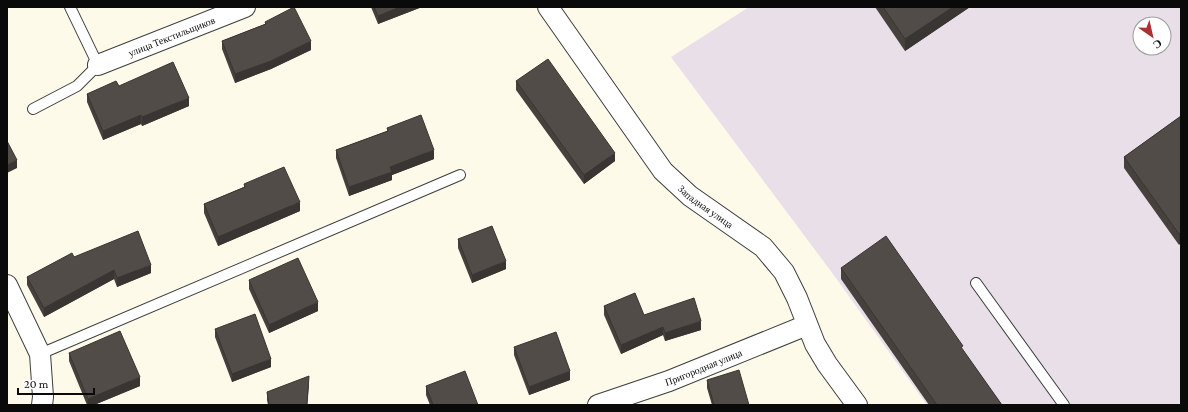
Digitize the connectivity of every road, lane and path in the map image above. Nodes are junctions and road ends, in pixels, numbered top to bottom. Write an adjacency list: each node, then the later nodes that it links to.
1 (70, 7): 4 (lane)
2 (245, 7): 4 (street, улица Текстильщиков)
3 (548, 7): 9 (street, Западная улица)
4 (98, 65): 5 (lane)
5 (33, 109)
6 (460, 175): 10 (lane)
7 (976, 283): 14 (lane)
8 (7, 285): 10 (street)
9 (807, 325): 12 (street, Пригородная улица); 13 (street, Западная улица)
10 (40, 354): 11 (street)
11 (42, 405)
12 (598, 405)
13 (857, 405)
14 (1064, 405)

